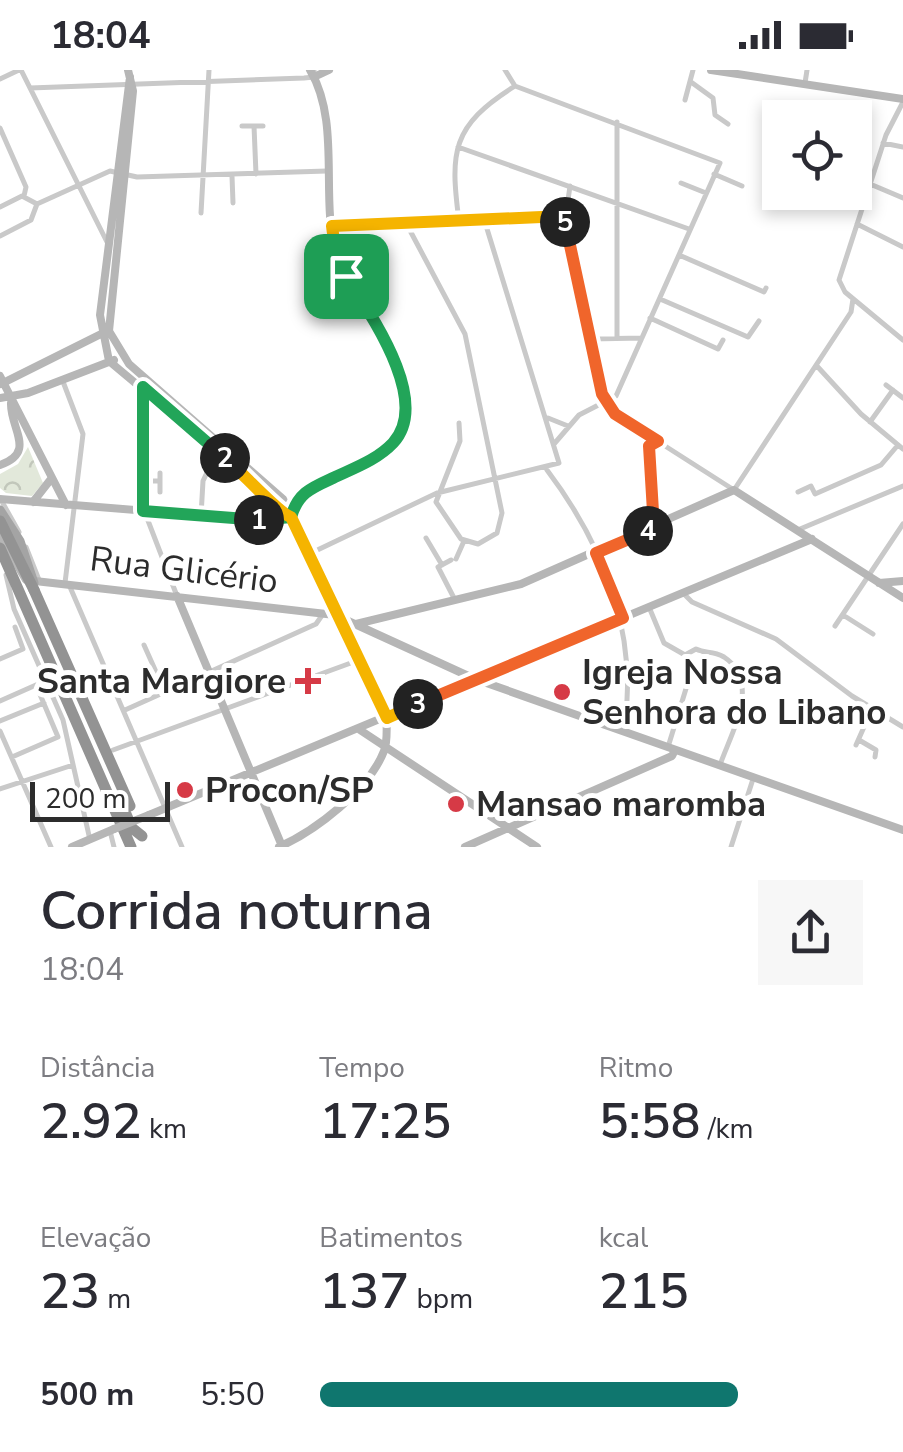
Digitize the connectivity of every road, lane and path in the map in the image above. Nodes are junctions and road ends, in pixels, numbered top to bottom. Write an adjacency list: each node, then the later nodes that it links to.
1 (20, 70): 9 (street); 15 (street)
2 (209, 70): 11 (street)
3 (329, 70): 8 (street)
4 (504, 70): 14 (street)
5 (693, 70): 12 (street)
6 (710, 70): 13 (street)
7 (807, 70): 13 (street)
8 (313, 72): 11 (street); 27 (street)
9 (0, 79)
10 (130, 79): 11 (street); 15 (street); 28 (street)
11 (208, 82): 32 (street)
12 (691, 82): 16 (street); 19 (street)
13 (805, 83): 17 (street)
14 (515, 86): 18 (street); 25 (street)
15 (30, 88): 35 (street)
16 (685, 100)
17 (903, 100): 24 (street)
18 (617, 122): 30 (street); 43 (street)
19 (728, 124)
20 (242, 126): 21 (street)
21 (254, 126): 22 (street); 29 (street)
22 (263, 126)
23 (0, 128): 40 (street)
24 (884, 143): 26 (street); 33 (street)
25 (458, 148): 37 (street); 50 (street)
26 (903, 148)
27 (327, 171): 29 (street); 53 (street)
28 (121, 174): 32 (street); 35 (street); 56 (street); 65 (street)
29 (256, 174): 31 (street)
30 (714, 174): 38 (street); 39 (street)
31 (232, 175): 32 (street); 42 (street)
32 (203, 176): 47 (street)
33 (872, 178)
34 (681, 183): 39 (street)
35 (78, 184): 44 (street); 56 (street)
36 (872, 185): 41 (street)
37 (570, 186): 43 (street); 48 (street)
38 (742, 186)
39 (706, 193): 54 (street)
40 (24, 196): 44 (street); 45 (street)
41 (903, 198)
42 (233, 203)
43 (616, 203): 54 (street); 68 (street)
44 (37, 204): 55 (street)
45 (0, 207)
46 (862, 210): 52 (street)
47 (201, 214)
48 (564, 216): 49 (street); 67 (street)
49 (484, 219): 50 (street); 84 (street)
50 (459, 221): 51 (street)
51 (406, 223): 53 (street); 99 (street)
52 (857, 224): 57 (street); 61 (street)
53 (332, 226): 112 (street)
54 (690, 229): 58 (street)
55 (0, 236)
56 (109, 244): 65 (street)
57 (903, 248)
58 (678, 255): 59 (street); 60 (street)
59 (766, 288)
60 (659, 298): 62 (street); 63 (street)
61 (853, 299): 71 (street); 74 (street)
62 (650, 318): 66 (street); 69 (street)
63 (759, 320)
64 (693, 328): 66 (street)
65 (105, 332): 72 (street); 73 (street); 76 (street)
66 (689, 336): 70 (street)
67 (590, 338): 68 (street); 83 (street)
68 (617, 338): 69 (street)
69 (642, 338): 83 (street)
70 (723, 340)
71 (903, 340)
72 (123, 358): 73 (street); 94 (street)
73 (109, 361): 75 (street); 78 (street)
74 (816, 365): 85 (street); 102 (street)
75 (62, 380): 81 (street); 108 (street)
76 (1, 381): 81 (street)
77 (886, 384): 79 (street)
78 (143, 387): 94 (street); 100 (street)
79 (893, 390): 82 (street); 85 (street)
80 (0, 398): 81 (street)
81 (11, 398): 89 (street)
82 (903, 398)
83 (606, 403): 87 (street); 88 (street)
84 (546, 417): 87 (street); 91 (street)
85 (870, 422): 93 (street)
86 (458, 423): 105 (street)
87 (568, 426): 91 (street)
88 (648, 435): 90 (street); 92 (street)
89 (26, 437): 95 (street); 98 (street)
90 (658, 441): 92 (street); 102 (street)
91 (554, 444): 97 (street)
92 (649, 446): 115 (street)
93 (900, 447): 104 (street)
94 (225, 453): 112 (street)
95 (0, 465)
96 (210, 466): 111 (street)
97 (547, 470): 99 (street); 122 (street)
98 (51, 478): 107 (street); 108 (street)
99 (497, 480): 105 (street); 120 (street)
100 (141, 481): 103 (street); 110 (street)
101 (903, 486): 116 (street)
102 (734, 490): 115 (street); 116 (street)
103 (160, 492)
104 (798, 492)
105 (436, 493): 120 (street); 123 (street)
106 (1, 500): 107 (street); 127 (street)
107 (34, 502): 108 (street)
108 (70, 505): 110 (street); 130 (street)
109 (0, 510): 127 (main road, bridge)
110 (143, 511): 111 (street); 132 (street)
111 (200, 516): 112 (street)
112 (291, 517): 123 (street)
113 (0, 521): 127 (highway, bridge)
114 (903, 524): 126 (street)
115 (654, 528): 122 (street)
116 (797, 530): 119 (street)
117 (0, 535): 127 (street, bridge)
118 (426, 538): 125 (street)
119 (812, 540): 126 (street); 131 (street)
120 (464, 541): 125 (street)
121 (0, 548): 176 (highway)
122 (596, 553): 134 (street); 138 (street)
123 (306, 555): 136 (street)
124 (0, 560): 127 (street)
125 (442, 565): 134 (street)
126 (866, 574): 129 (street); 137 (street)
127 (21, 579): 130 (street, Rua Glicério); 154 (street); 171 (highway); 176 (highway); 176 (highway)
128 (902, 581): 129 (street); 133 (street)
129 (879, 583): 133 (street)
130 (67, 584): 132 (street, Rua Glicério); 159 (street)
131 (682, 593): 135 (street); 158 (street)
132 (178, 596): 136 (street, Rua Glicério); 150 (street)
133 (900, 596)
134 (454, 600): 139 (street)
135 (649, 607): 138 (street); 146 (street)
136 (328, 612): 139 (street, Rua Glicério); 142 (street); 150 (street)
137 (843, 615): 140 (street); 143 (street)
138 (623, 618): 151 (street); 167 (street)
139 (354, 624): 142 (street); 151 (street, Rua Glicério)
140 (836, 626)
141 (15, 628): 147 (street)
142 (343, 631): 148 (street)
143 (872, 634)
144 (144, 645): 153 (street)
145 (704, 654): 146 (street); 149 (street); 175 (street)
146 (685, 655): 149 (street)
147 (0, 658)
148 (359, 660): 157 (street); 160 (street)
149 (693, 666): 170 (street)
150 (210, 672): 153 (street); 160 (street)
151 (475, 679): 161 (street); 167 (street, Rua Glicério)
152 (36, 685): 154 (street); 155 (street); 156 (street)
153 (165, 692): 159 (street)
154 (51, 693): 174 (street)
155 (0, 700)
156 (44, 702): 163 (street); 173 (street)
157 (382, 706): 161 (street); 162 (street)
158 (872, 709): 164 (street); 172 (street)
159 (124, 710): 168 (street)
160 (225, 710): 168 (street); 177 (street)
161 (397, 714): 162 (street)
162 (387, 718): 165 (street); 169 (street)
163 (0, 722)
164 (903, 727)
165 (360, 730): 169 (street); 177 (street)
166 (0, 731): 173 (street)
167 (624, 732): 170 (street, Rua Glicério)
168 (138, 742): 171 (street); 181 (street)
169 (386, 746): 183 (street); 187 (street)
170 (672, 748): 175 (street, Rua Glicério); 183 (street)
171 (110, 751): 186 (highway)
172 (875, 756)
173 (11, 757): 179 (street)
174 (73, 765): 179 (street); 185 (street)
175 (720, 766): 178 (street, Rua Glicério)
176 (101, 773): 182 (highway); 186 (highway)
177 (252, 774): 181 (street); 187 (street)
178 (754, 777): 184 (street, Rua Glicério); 195 (street)
179 (22, 782): 180 (street); 188 (street)
180 (0, 789)
181 (166, 808): 182 (street, bridge); 192 (street)
182 (114, 826): 185 (street); 190 (street); 191 (highway)
183 (510, 828): 193 (street); 194 (street)
184 (903, 830)
185 (90, 840): 189 (street)
186 (144, 842)
187 (281, 846)
188 (50, 847)
189 (72, 847)
190 (114, 847)
191 (130, 847)
192 (182, 847)
193 (465, 847)
194 (537, 847)
195 (731, 847)

